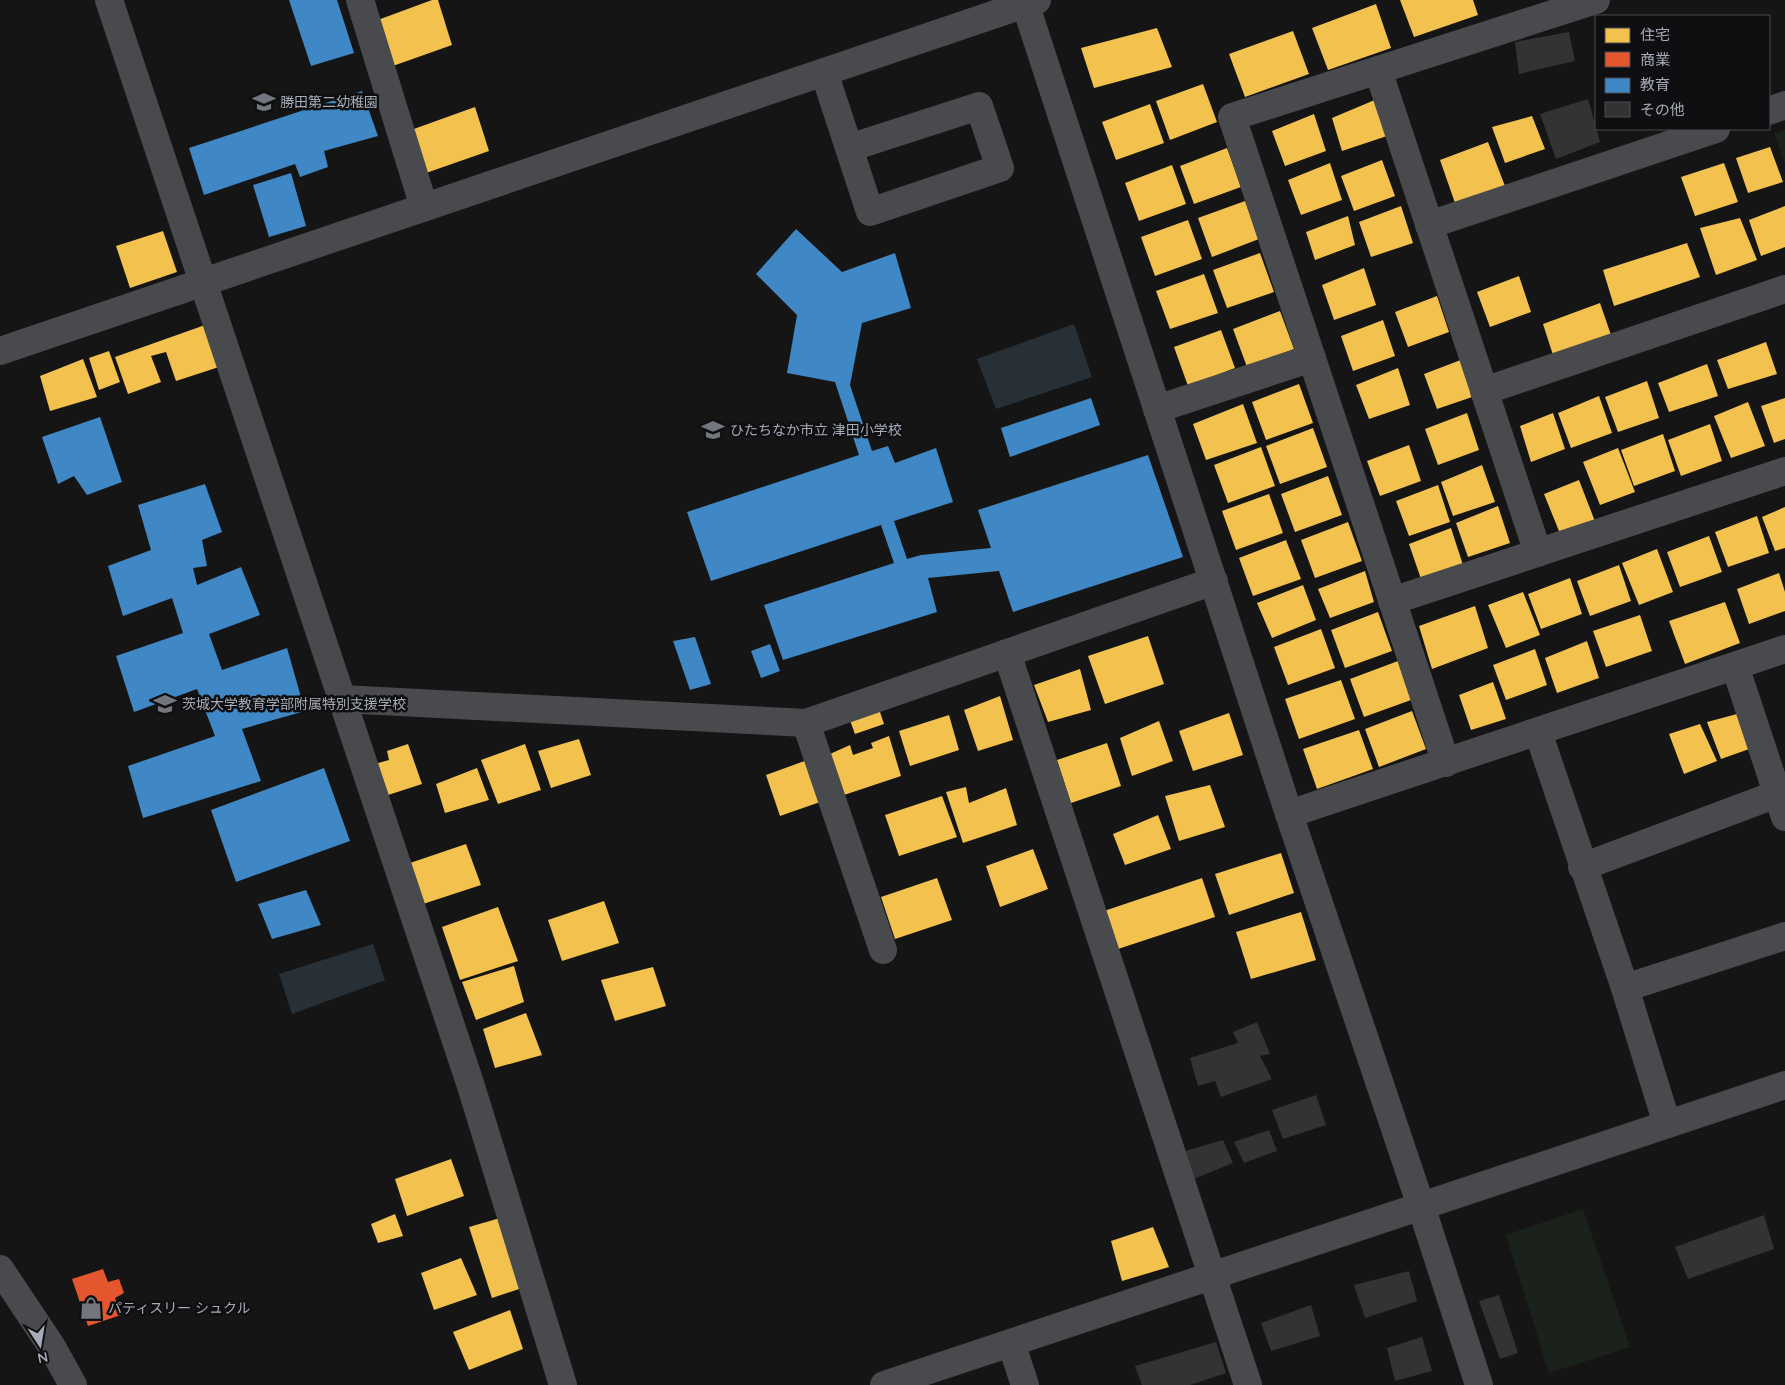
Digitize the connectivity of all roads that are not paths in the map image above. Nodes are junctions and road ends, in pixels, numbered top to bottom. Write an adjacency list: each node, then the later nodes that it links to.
1 (109, 0): 13 (street)
2 (1596, 0): 5 (street)
3 (362, 1): 11 (street)
4 (1029, 1): 6 (street); 18 (street)
5 (1378, 70): 12 (street); 16 (street)
6 (824, 72): 10 (street); 11 (street)
7 (1785, 106): 8 (street)
8 (1770, 111)
9 (1713, 130): 12 (street)
10 (849, 148): 10 (street)
11 (424, 207): 13 (street)
12 (1429, 225): 17 (street)
13 (203, 282): 15 (street); 26 (street)
14 (1785, 289): 17 (street)
15 (0, 349)
16 (1312, 358): 18 (street); 22 (street)
17 (1484, 391): 20 (street)
18 (1157, 409): 21 (street)
19 (1785, 471): 20 (street)
20 (1538, 553): 22 (street)
21 (1214, 581): 24 (street); 31 (street)
22 (1392, 602): 29 (street)
23 (1785, 649): 25 (street)
24 (1007, 653): 27 (street); 40 (street)
25 (1735, 666): 28 (street); 30 (street)
26 (342, 699): 27 (street); 43 (street)
27 (806, 723): 34 (street)
28 (1538, 732): 29 (street); 32 (street)
29 (1446, 762): 31 (street)
30 (1781, 806): 32 (street)
31 (1289, 814): 38 (street)
32 (1582, 867): 35 (street)
33 (1785, 936): 35 (street)
34 (883, 950)
35 (1625, 988): 37 (street)
36 (1785, 1085): 37 (street)
37 (1667, 1124): 38 (street)
38 (1421, 1206): 40 (street); 47 (street)
39 (0, 1269): 42 (street)
40 (1211, 1276): 41 (street); 46 (street)
41 (1011, 1343): 44 (street); 45 (street)
42 (73, 1385)
43 (564, 1385)
44 (884, 1385)
45 (1025, 1385)
46 (1248, 1385)
47 (1478, 1385)

